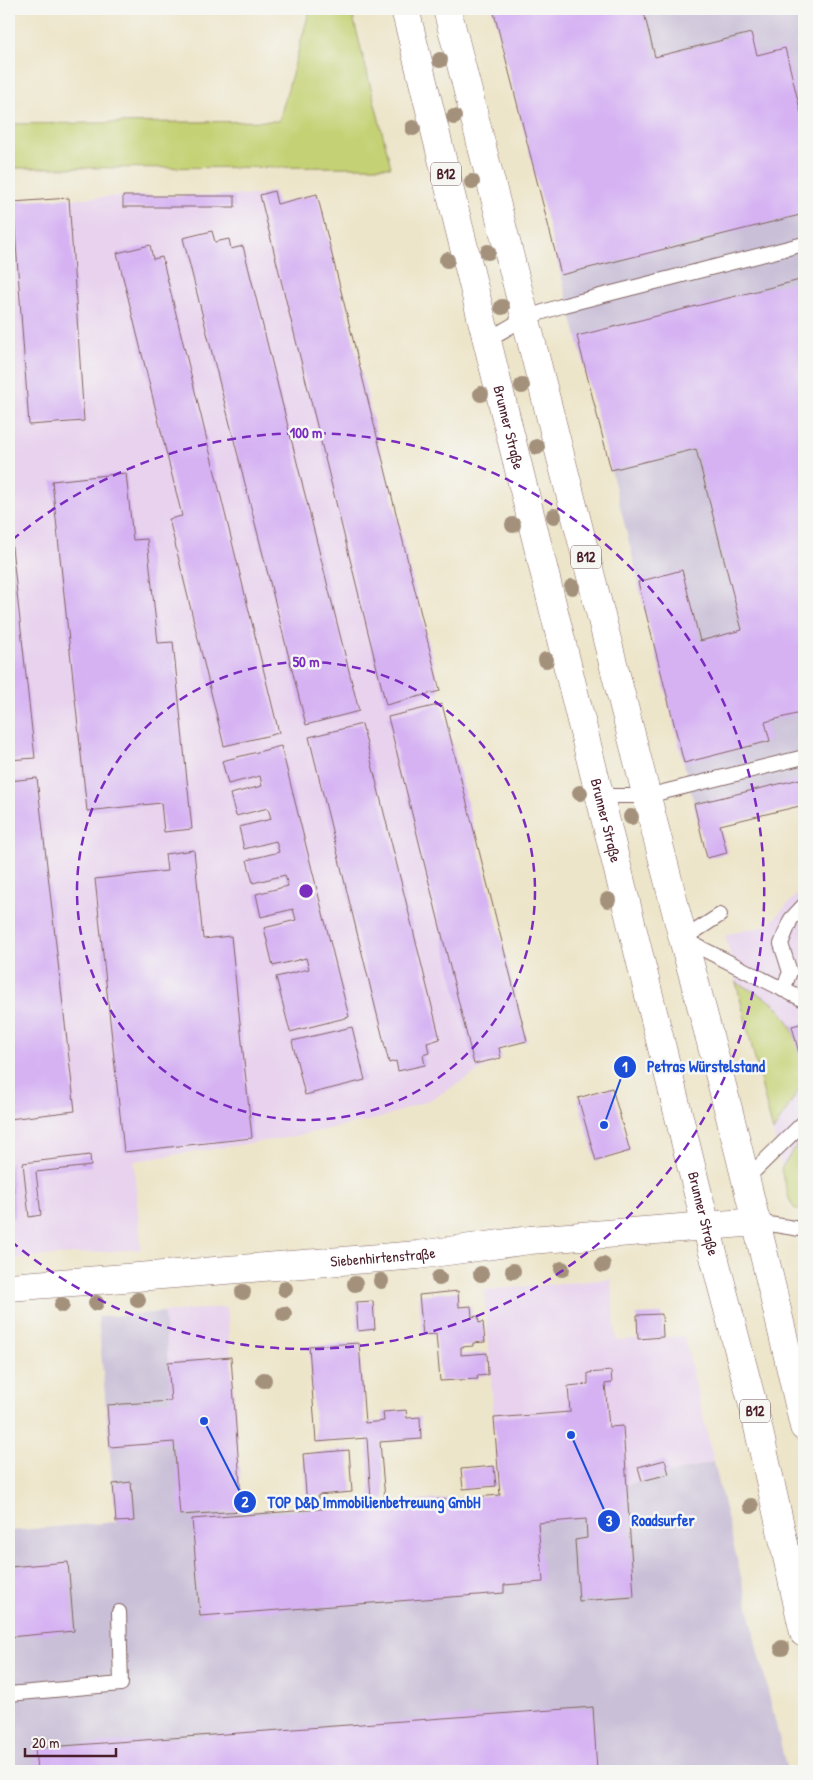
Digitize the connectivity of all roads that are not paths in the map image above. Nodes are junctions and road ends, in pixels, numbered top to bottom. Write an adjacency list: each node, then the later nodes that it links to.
1 (405, 9): 5 (main road, Brunner Straße / B12)
2 (447, 9): 4 (main road, B12)
3 (804, 244): 4 (lane)
4 (526, 318): 5 (lane); 8 (main road, B12)
5 (487, 340): 7 (main road, Brunner Straße / B12)
6 (804, 757): 8 (lane)
7 (601, 796): 8 (lane); 17 (main road, Brunner Straße / B12)
8 (647, 796): 11 (main road, B12)
9 (804, 904): 12 (lane)
10 (720, 915): 11 (lane)
11 (683, 939): 12 (lane); 15 (main road, B12)
12 (783, 990): 13 (lane)
13 (804, 1000)
14 (804, 1122): 15 (lane)
15 (746, 1179): 16 (main road, B12)
16 (757, 1222): 17 (main road, Siebenhirtenstraße); 18 (lane); 20 (main road, B12)
17 (706, 1226): 19 (main road, Siebenhirtenstraße); 21 (main road, Brunner Straße / B12)
18 (804, 1228)
19 (9, 1287)
20 (804, 1427)
21 (800, 1597): 23 (main road, Brunner Straße / B12)
22 (119, 1612): 24 (lane)
23 (804, 1633)
24 (9, 1694)

